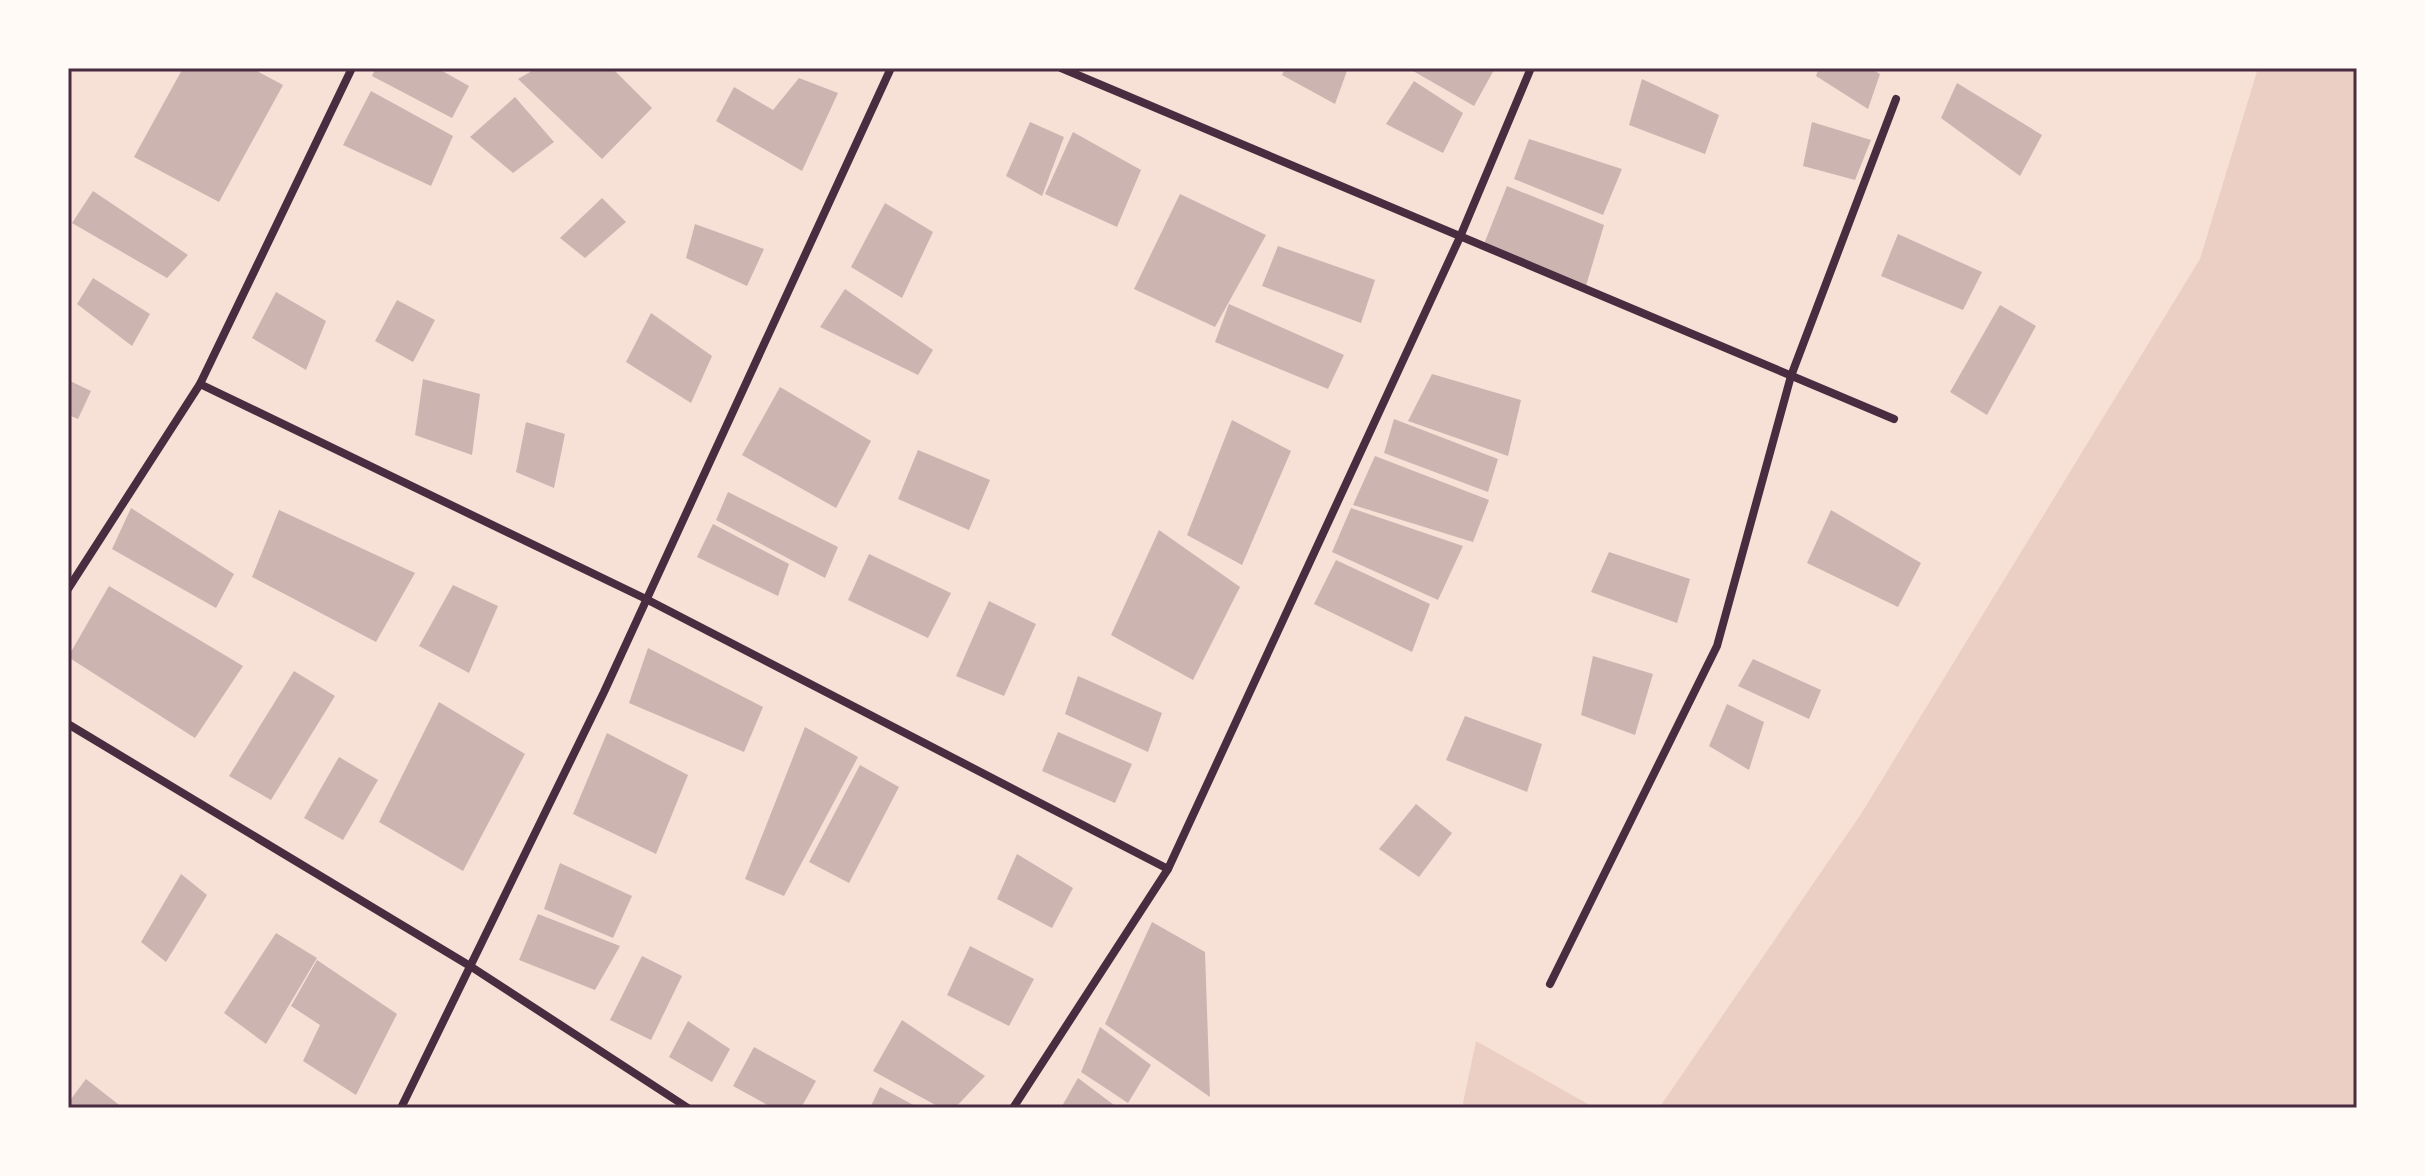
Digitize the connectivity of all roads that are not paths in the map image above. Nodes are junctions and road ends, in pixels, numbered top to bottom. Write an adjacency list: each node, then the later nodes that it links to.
1 (352, 68): 8 (street)
2 (891, 68): 11 (street)
3 (1061, 68): 6 (street)
4 (1531, 68): 6 (street)
5 (1896, 99): 7 (street)
6 (1460, 237): 7 (street); 13 (street)
7 (1791, 376): 9 (street); 15 (street)
8 (200, 384): 10 (street); 11 (street)
9 (1894, 419)
10 (68, 589)
11 (646, 599): 13 (street); 14 (street)
12 (68, 724): 14 (street)
13 (1168, 869): 18 (street)
14 (470, 966): 16 (street); 17 (street)
15 (1550, 984)
16 (401, 1108)
17 (688, 1108)
18 (1013, 1108)

